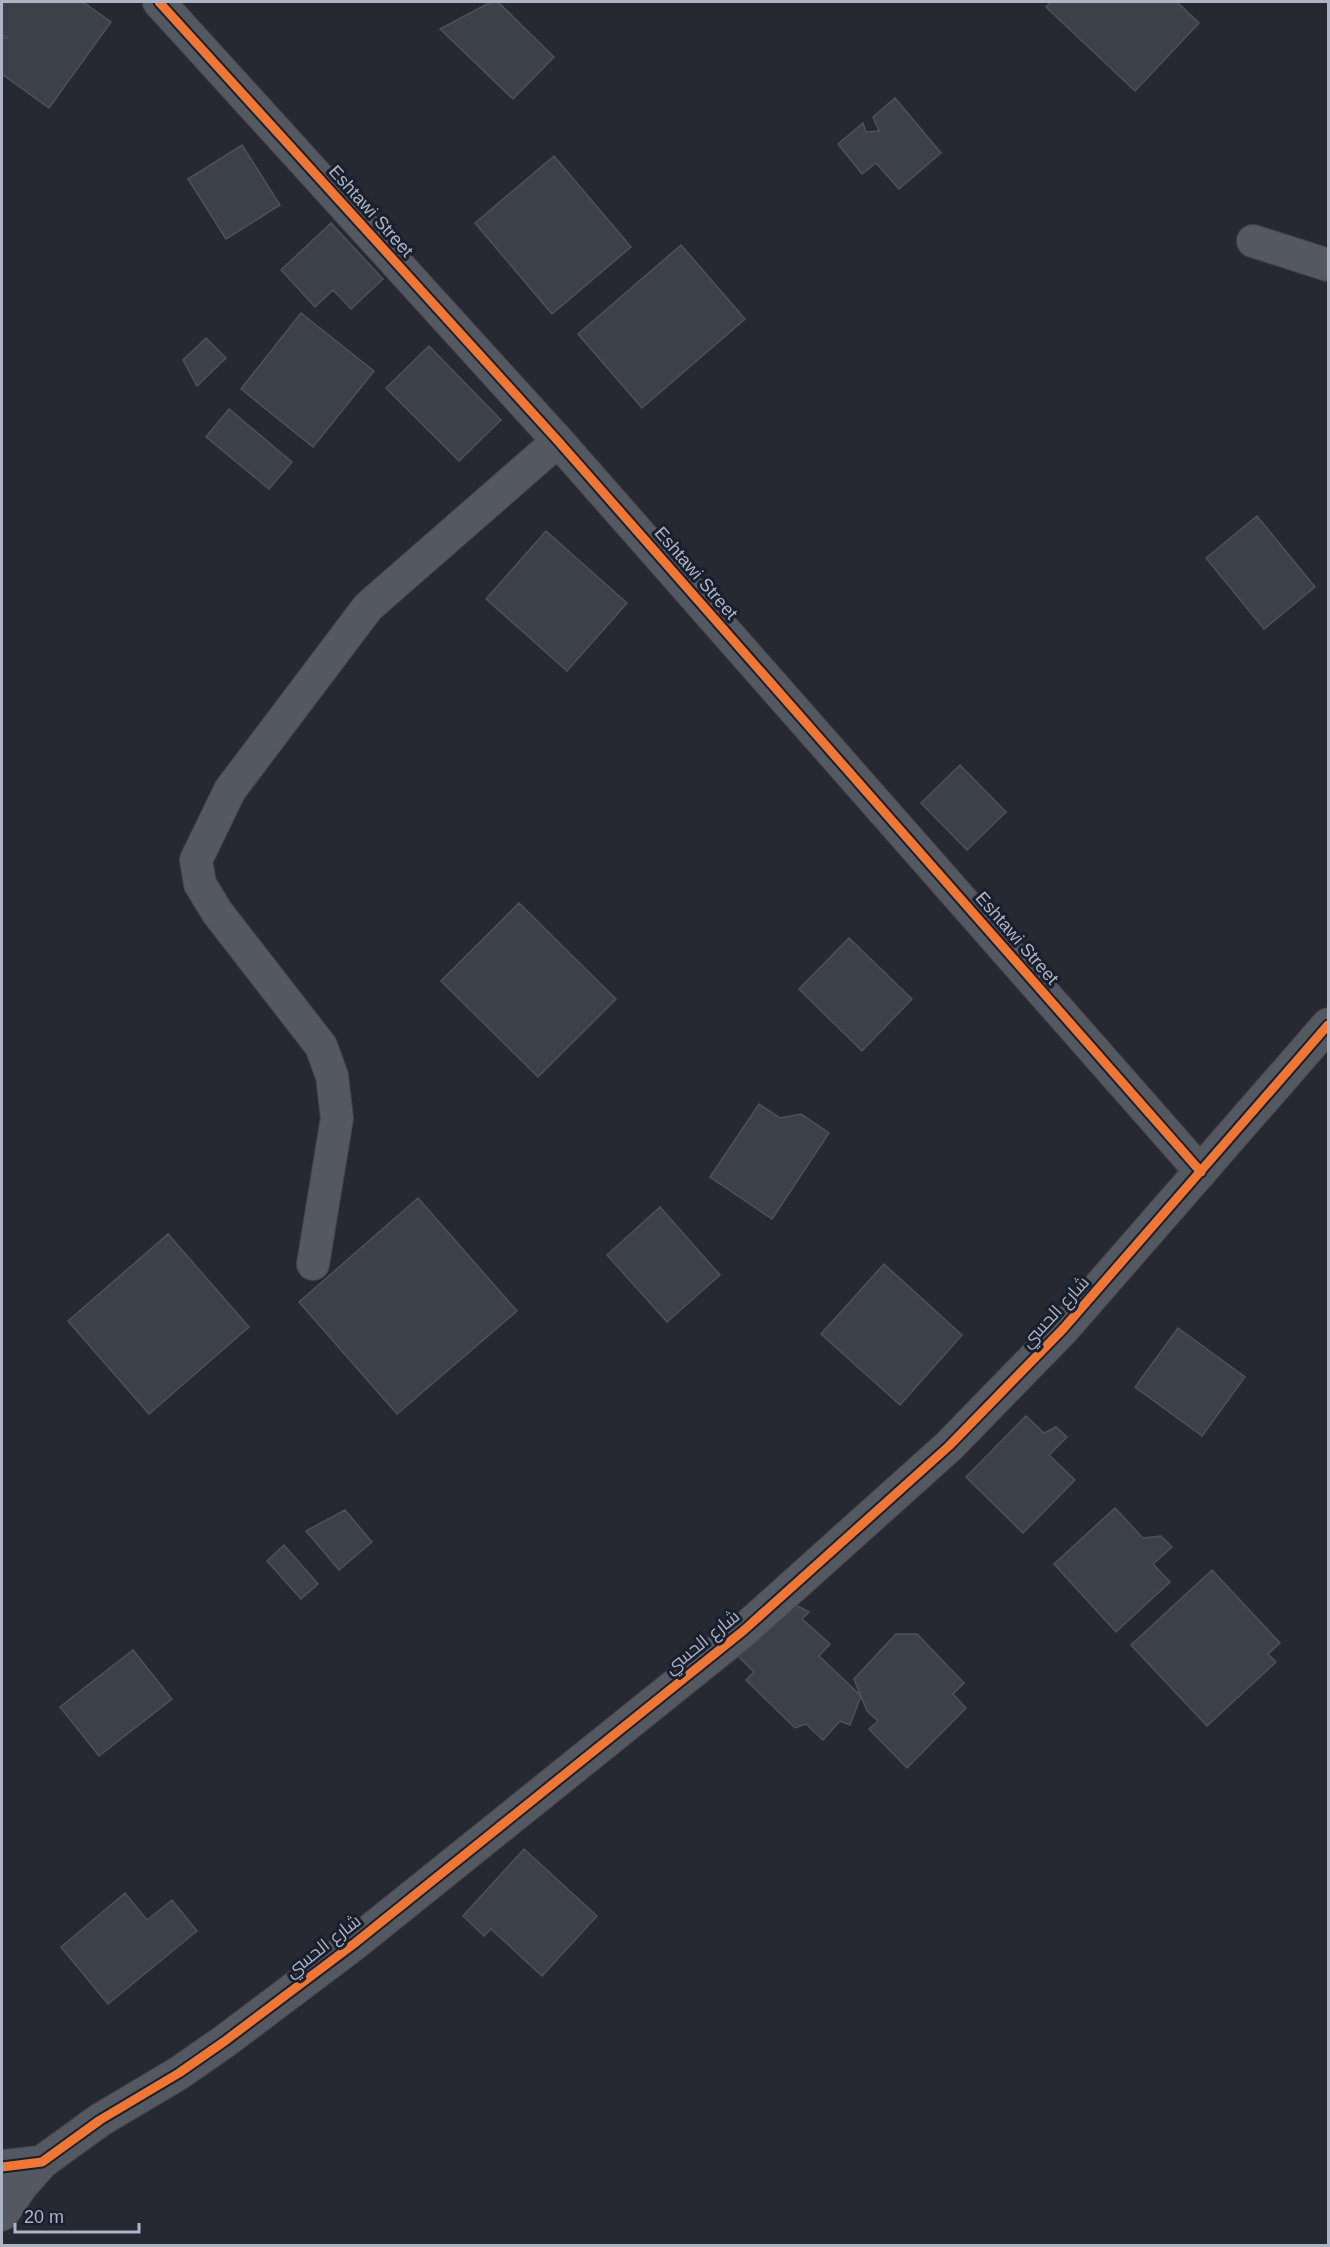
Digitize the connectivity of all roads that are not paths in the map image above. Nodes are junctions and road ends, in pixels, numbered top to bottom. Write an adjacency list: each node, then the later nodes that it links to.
1 (159, 2): 4 (street, Eshtawi Street)
2 (1253, 241): 3 (street)
3 (1329, 265)
4 (558, 441): 6 (street, Eshtawi Street); 7 (street)
5 (1329, 1025): 6 (street, شارع الحسي)
6 (1201, 1172): 8 (street, شارع الحسي)
7 (313, 1264)
8 (42, 2162): 9 (street, شارع الحسي); 10 (street)
9 (2, 2167)
10 (2, 2214)

